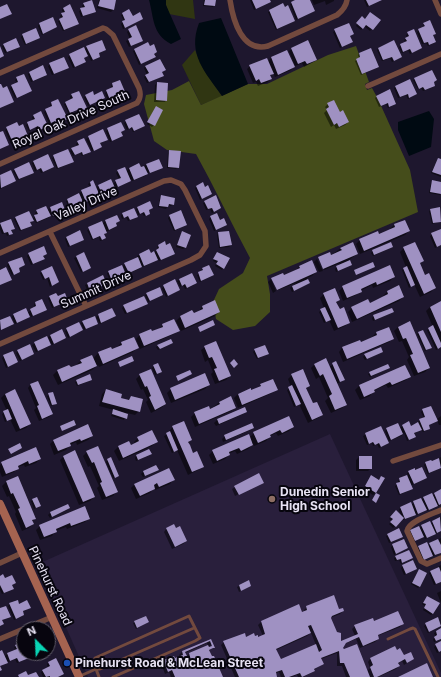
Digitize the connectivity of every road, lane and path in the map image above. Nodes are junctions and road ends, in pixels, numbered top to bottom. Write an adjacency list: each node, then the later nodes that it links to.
1 (230, 0): 2 (street)
2 (347, 0)
3 (435, 0): 4 (street)
4 (441, 14)
5 (441, 54): 7 (street)
6 (0, 73): 8 (street, Royal Oak Drive South)
7 (368, 86)
8 (0, 164)
9 (50, 232): 10 (street, Valley Drive); 11 (street, Valley Drive); 12 (street)
10 (0, 253)
11 (200, 255): 12 (street, Summit Drive)
12 (86, 306): 13 (street, Summit Drive)
13 (0, 344)
14 (441, 445): 15 (street)
15 (393, 461)
16 (0, 504): 18 (street, Pinehurst Road)
17 (441, 510): 19 (street)
18 (22, 553): 20 (street); 21 (street, Pinehurst Road)
19 (441, 558)
20 (0, 563)
21 (52, 617): 23 (street); 26 (street, Pinehurst Road)
22 (194, 628): 25 (lane); 25 (lane); 28 (lane)
23 (0, 639)
24 (388, 639): 29 (lane)
25 (96, 669): 26 (lane); 27 (lane)
26 (79, 677)
27 (99, 677)
28 (113, 677)
29 (438, 677)

